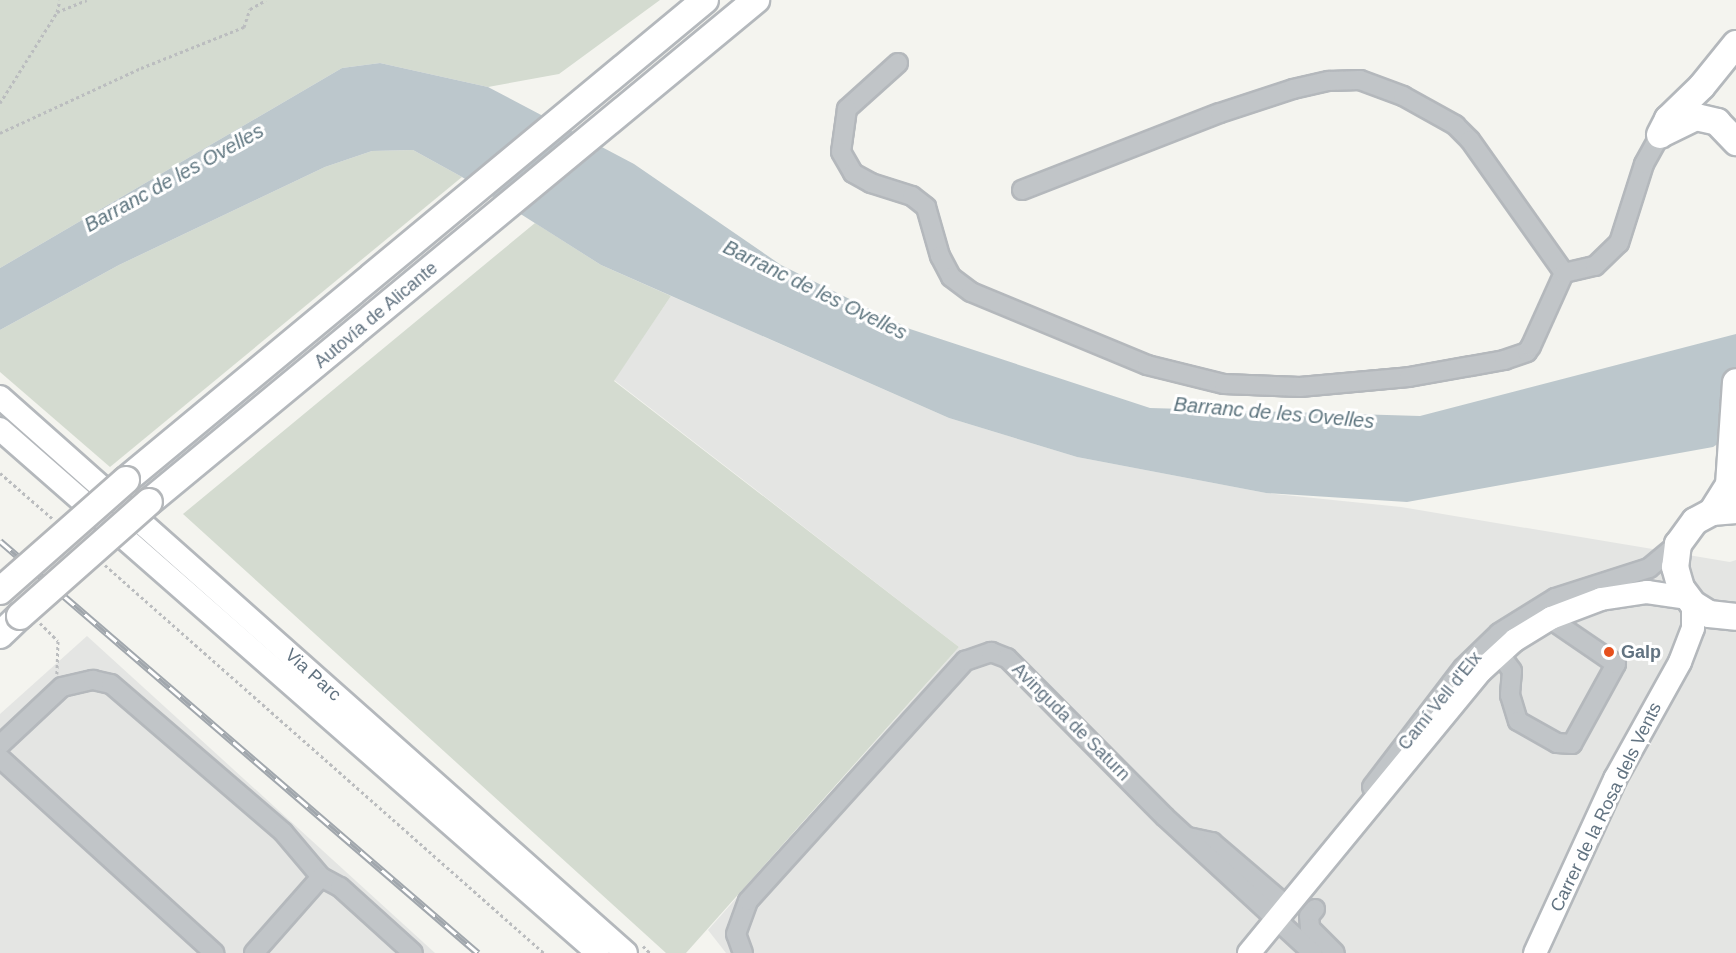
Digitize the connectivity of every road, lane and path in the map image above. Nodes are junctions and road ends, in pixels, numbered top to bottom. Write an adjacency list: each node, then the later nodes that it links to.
1 (60, 0): 6 (path)
2 (87, 0): 6 (path)
3 (266, 0): 10 (path)
4 (705, 0): 23 (highway, Autovía de Alicante, bridge)
5 (756, 0): 28 (highway, Autovía de Alicante, bridge)
6 (57, 12): 9 (path)
7 (1736, 44): 11 (highway)
8 (898, 63): 14 (street)
9 (0, 103)
10 (0, 133)
11 (1660, 135): 12 (highway); 14 (street)
12 (1736, 142)
13 (1022, 190): 14 (street)
14 (1564, 273)
15 (1736, 382): 19 (highway)
16 (0, 398): 42 (main road, Via Parc)
17 (3, 431): 41 (main road, Via Parc)
18 (0, 472): 20 (path)
19 (1724, 511): 21 (highway)
20 (62, 527)
21 (1678, 544): 24 (highway); 36 (street, Camí Vell d'Elx)
22 (97, 558): 40 (path)
23 (0, 591)
24 (1690, 601): 25 (highway); 26 (main road, Camí Vell d'Elx); 30 (main road, Carrer de la Rosa dels Vents)
25 (1732, 617): 30 (main road, Carrer de la Rosa dels Vents)
26 (1550, 619): 29 (main road, Camí Vell d'Elx); 29 (street)
27 (46, 629): 31 (path)
28 (0, 635)
29 (1499, 653): 36 (main road, Camí Vell d'Elx)
30 (1680, 662): 47 (main road, Carrer de la Rosa dels Vents)
31 (62, 687): 32 (street); 34 (street)
32 (0, 745)
33 (0, 758): 37 (street)
34 (321, 877): 38 (street); 39 (street)
35 (1315, 909): 46 (street)
36 (1282, 913): 43 (street, Avinguda de Saturn); 44 (main road, Camí Vell d'Elx); 45 (street)
37 (214, 953)
38 (254, 953)
39 (413, 953)
40 (544, 953)
41 (598, 953)
42 (627, 953)
43 (743, 953)
44 (1250, 953)
45 (1313, 953)
46 (1335, 953)
47 (1534, 953)

